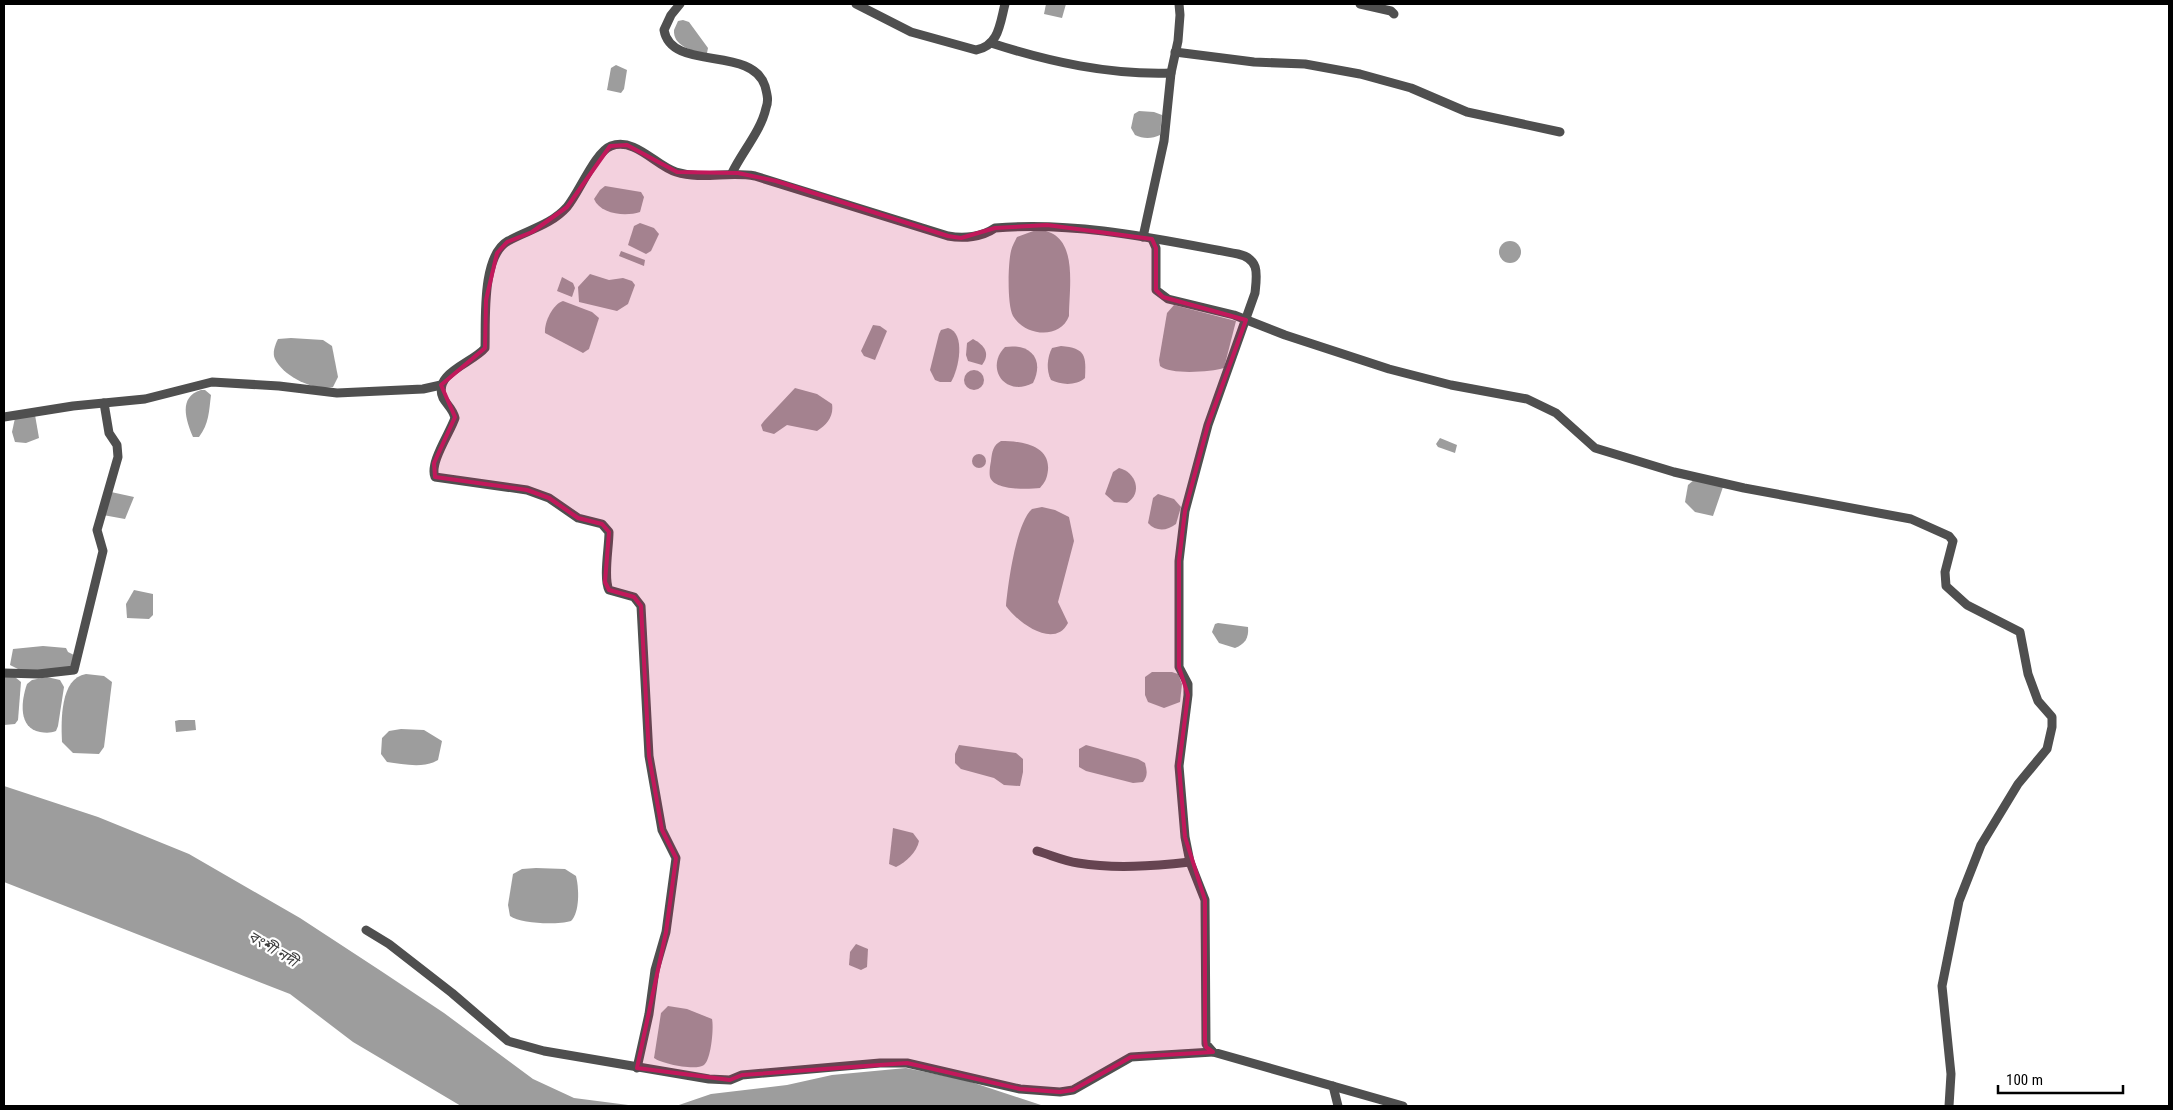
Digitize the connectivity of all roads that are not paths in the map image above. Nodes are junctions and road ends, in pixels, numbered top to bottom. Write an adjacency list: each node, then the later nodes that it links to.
1 (680, 4): 11 (street)
2 (856, 4): 7 (street)
3 (1005, 4): 7 (street)
4 (1179, 4): 8 (street)
5 (1360, 4): 6 (street)
6 (1394, 14)
7 (991, 44): 9 (street)
8 (1176, 52): 9 (street); 10 (street)
9 (1171, 73): 12 (street)
10 (1560, 132)
11 (732, 173): 12 (street); 14 (street)
12 (1147, 238): 13 (street); 13 (street)
13 (1246, 320): 19 (street); 26 (street)
14 (441, 385): 15 (street); 22 (street)
15 (104, 403): 16 (street); 17 (street)
16 (4, 417)
17 (4, 673)
18 (1037, 851): 19 (street)
19 (1190, 862): 21 (street)
20 (366, 930): 22 (street)
21 (1213, 1052): 22 (street); 23 (street)
22 (637, 1068)
23 (1333, 1086): 24 (street); 25 (street)
24 (1338, 1106)
25 (1403, 1106)
26 (1949, 1106)

